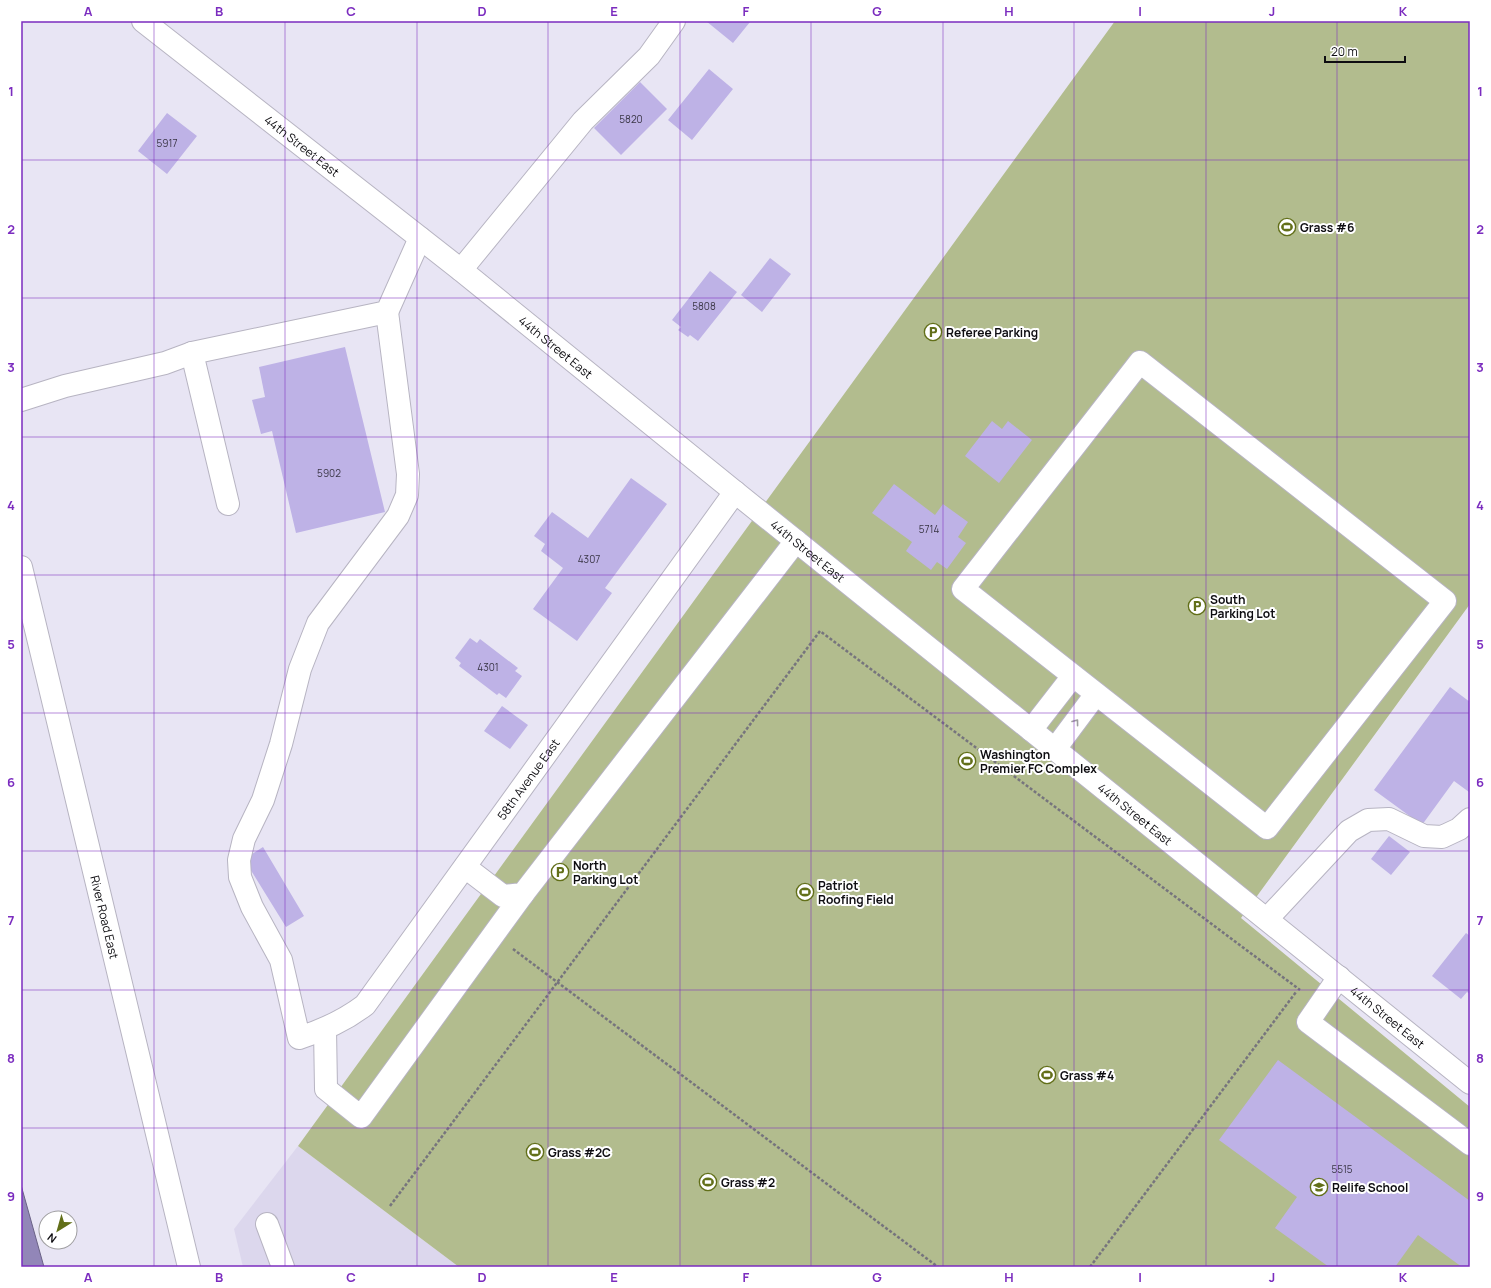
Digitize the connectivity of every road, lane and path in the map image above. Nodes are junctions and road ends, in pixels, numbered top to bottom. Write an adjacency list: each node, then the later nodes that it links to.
1 (143, 21): 3 (street, 44th Street East)
2 (674, 21): 4 (street)
3 (420, 238): 4 (street, 44th Street East); 5 (street)
4 (461, 270): 8 (street, 44th Street East)
5 (387, 312): 6 (street); 25 (street, 58th Avenue East)
6 (192, 353): 7 (street); 9 (street)
7 (21, 400)
8 (735, 492): 10 (street, 44th Street East); 17 (street, 58th Avenue East)
9 (228, 504)
10 (796, 541): 14 (street, 44th Street East); 18 (street)
11 (21, 567): 30 (street, River Road East)
12 (1073, 676): 13 (street); 13 (street); 14 (street)
13 (1096, 694): 15 (street, one-way to 13)
14 (1031, 730): 15 (street, 44th Street East)
15 (1055, 749): 19 (street, 44th Street East)
16 (1470, 819): 19 (street)
17 (465, 867): 18 (street); 25 (street, 58th Avenue East)
18 (523, 894): 20 (street)
19 (1267, 919): 21 (street, 44th Street East)
20 (493, 934): 22 (path); 25 (street)
21 (1339, 977): 24 (street); 26 (street, 44th Street East)
22 (558, 982): 23 (path); 28 (path); 32 (path)
23 (1298, 989): 24 (path); 33 (path)
24 (1320, 1005): 27 (street)
25 (325, 1029)
26 (1470, 1083)
27 (1470, 1144)
28 (390, 1206)
29 (267, 1224): 31 (street)
30 (189, 1267)
31 (283, 1267)
32 (938, 1267)
33 (1090, 1267)

